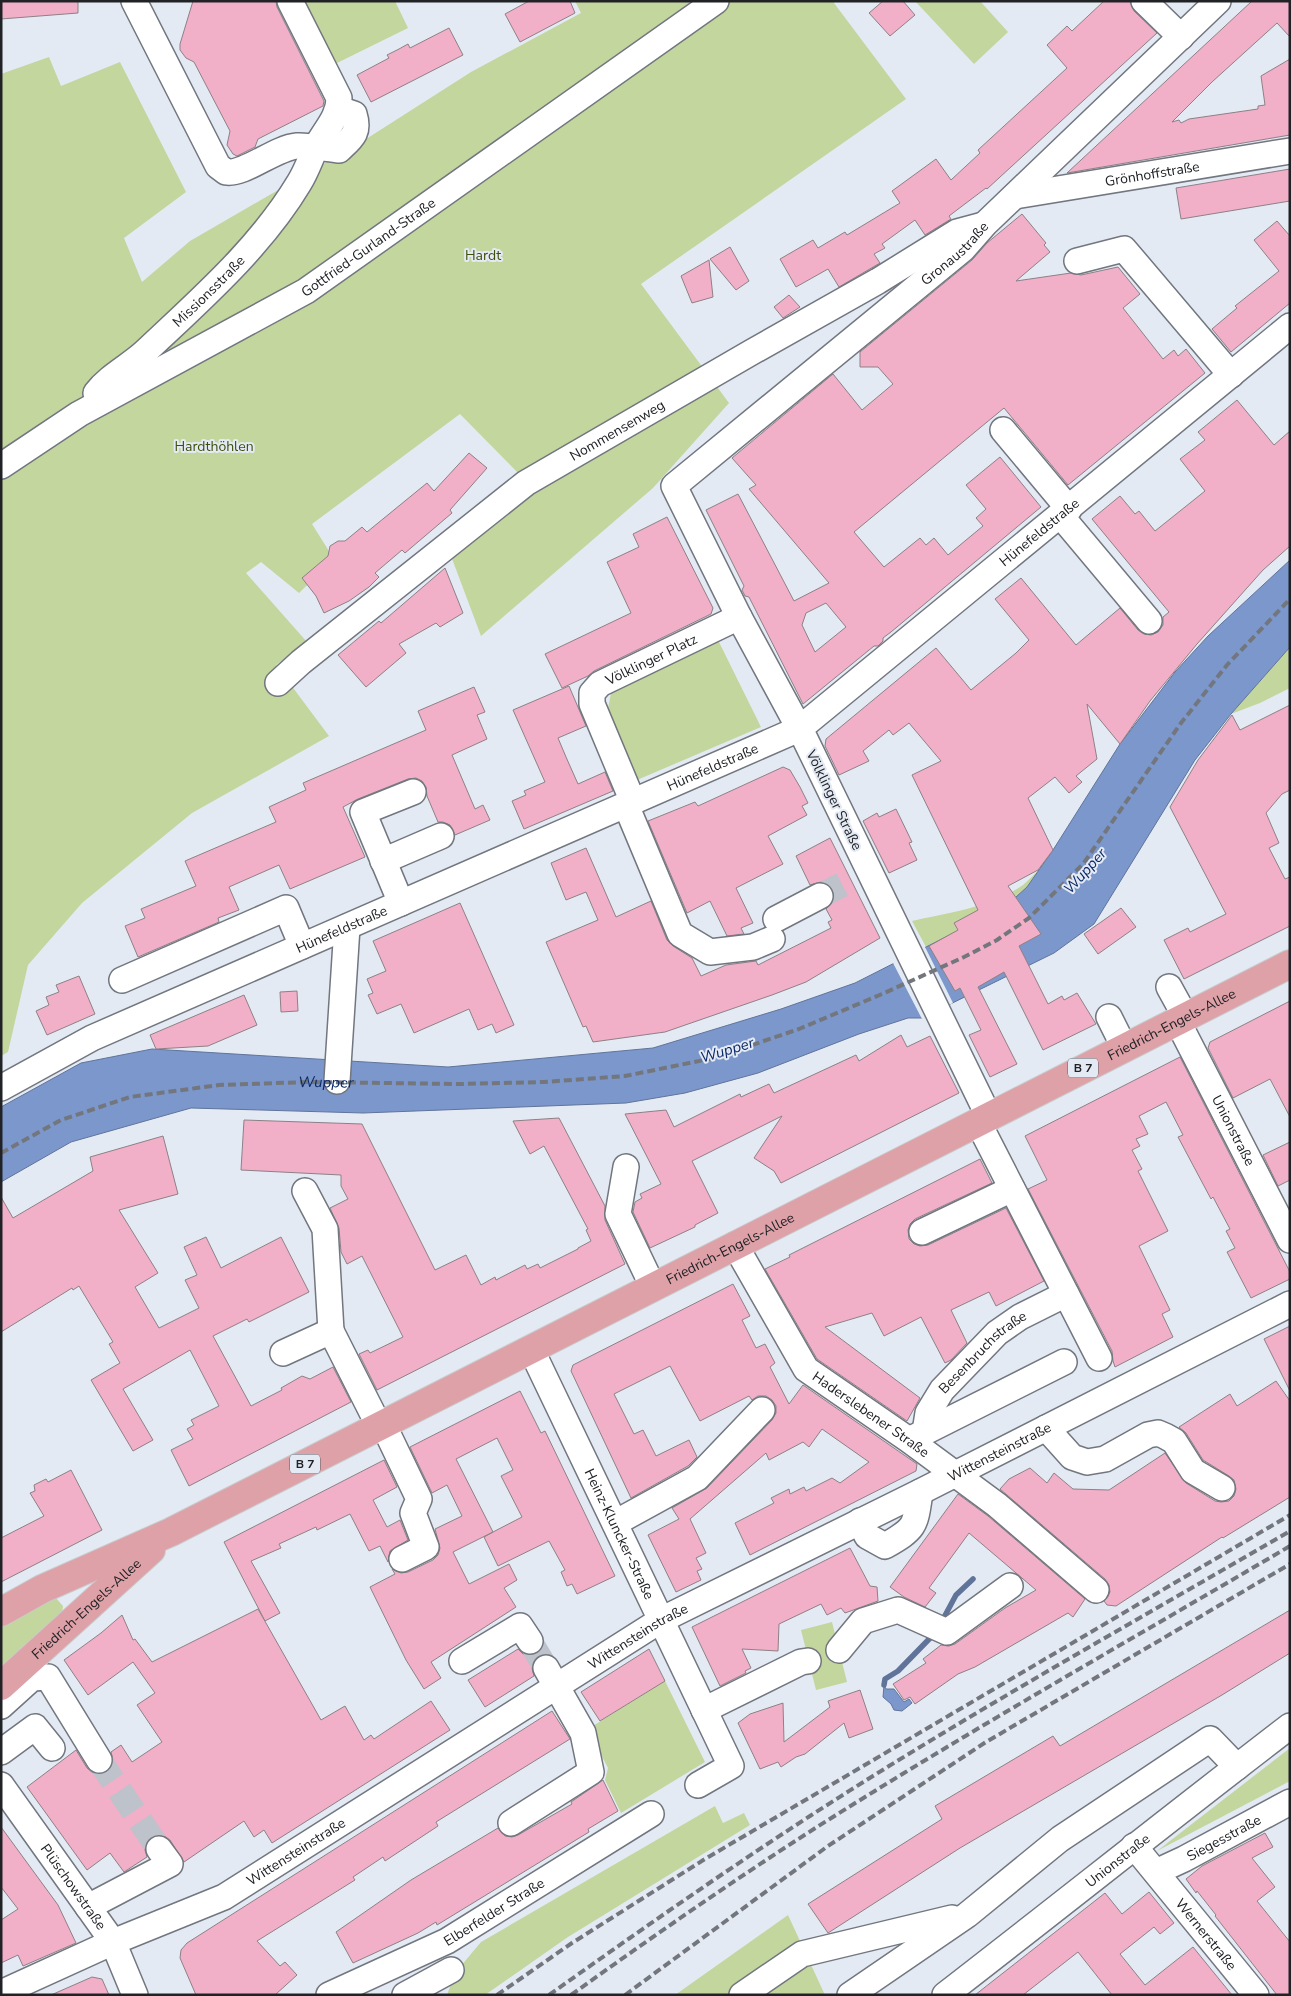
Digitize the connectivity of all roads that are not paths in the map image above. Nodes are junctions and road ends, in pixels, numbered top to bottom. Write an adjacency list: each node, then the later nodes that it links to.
1 (134, 1): 7 (street)
2 (290, 1): 7 (street, Missionsstraße)
3 (716, 1): 14 (street, Gottfried-Gurland-Straße)
4 (1144, 1): 6 (street)
5 (1218, 1): 6 (street, Gronaustraße)
6 (1181, 37): 9 (street, Gronaustraße)
7 (316, 148): 14 (street, Missionsstraße)
8 (1290, 151): 9 (street, Grönhoffstraße)
9 (1015, 196): 10 (street, Gronaustraße)
10 (985, 224): 17 (street, Gronaustraße); 21 (street, Nommensenweg)
11 (1077, 261): 13 (street)
12 (1290, 326): 13 (street, Hünefeldstraße)
13 (1230, 375): 18 (street, Hünefeldstraße)
14 (79, 414): 16 (street, Gottfried-Gurland-Straße)
15 (1003, 430): 18 (street)
16 (1, 466)
17 (674, 486): 19 (street, Völklinger Straße)
18 (1065, 512): 20 (street); 22 (street, Hünefeldstraße)
19 (739, 617): 22 (street, Völklinger Straße); 24 (street, Völklinger Platz)
20 (1149, 621)
21 (278, 683)
22 (798, 729): 24 (street, Hünefeldstraße); 39 (street, Völklinger Straße)
23 (413, 792): 26 (street)
24 (629, 804): 27 (street, Völklinger Platz); 28 (street, Hünefeldstraße)
25 (441, 836): 26 (street)
26 (383, 860): 28 (street)
27 (820, 896)
28 (401, 903): 29 (street, Hünefeldstraße)
29 (347, 927): 30 (street, Hünefeldstraße); 37 (street)
30 (302, 946): 32 (street); 38 (street, Hünefeldstraße)
31 (1290, 964): 35 (main road, Friedrich-Engels-Allee / B 7)
32 (122, 980)
33 (1169, 987): 35 (street, Unionstraße)
34 (1109, 1017): 36 (street)
35 (1181, 1018): 36 (main road, Friedrich-Engels-Allee / B 7); 44 (street, Unionstraße)
36 (1124, 1047): 39 (main road, Friedrich-Engels-Allee / B 7)
37 (337, 1081)
38 (1, 1088)
39 (983, 1119): 41 (street); 45 (main road, Friedrich-Engels-Allee / B 7)
40 (626, 1168): 46 (street)
41 (1012, 1189): 43 (street); 47 (street)
42 (305, 1191): 49 (street)
43 (922, 1232)
44 (1290, 1240)
45 (734, 1245): 46 (main road, Friedrich-Engels-Allee / B 7); 57 (street, Haderslebener Straße)
46 (653, 1287): 50 (main road, Friedrich-Engels-Allee / B 7)
47 (1066, 1294): 52 (street); 57 (street, Besenbruchstraße)
48 (1290, 1304): 56 (street, Wittensteinstraße)
49 (331, 1331): 51 (street); 55 (street)
50 (531, 1349): 55 (main road, Friedrich-Engels-Allee / B 7); 62 (street, Heinz-Kluncker-Straße)
51 (282, 1353)
52 (1099, 1358)
53 (1064, 1362): 57 (street)
54 (762, 1410): 62 (street)
55 (381, 1425): 63 (main road, Friedrich-Engels-Allee / B 7); 64 (street)
56 (1046, 1428): 58 (street, Wittensteinstraße); 59 (street)
57 (917, 1436): 58 (street, Haderslebener Straße)
58 (955, 1474): 60 (street, Wittensteinstraße); 67 (street, Haderslebener Straße)
59 (1222, 1488)
60 (920, 1492): 61 (street, Wittensteinstraße); 61 (street)
61 (860, 1521): 69 (street, Wittensteinstraße)
62 (615, 1523): 69 (street, Heinz-Kluncker-Straße)
63 (171, 1532): 66 (main road, Friedrich-Engels-Allee / B 7); 70 (main road, Friedrich-Engels-Allee / B 7)
64 (402, 1559)
65 (1010, 1586): 72 (street)
66 (42, 1589): 68 (main road, Friedrich-Engels-Allee / B 7); 70 (main road)
67 (1096, 1590)
68 (1, 1612)
69 (661, 1620): 75 (street, Wittensteinstraße); 78 (street, Heinz-Kluncker-Straße)
70 (70, 1622): 76 (main road, Friedrich-Engels-Allee / B 7)
71 (530, 1641): 73 (street)
72 (839, 1650)
73 (462, 1661)
74 (808, 1661): 78 (street)
75 (552, 1677): 88 (street); 94 (street, Wittensteinstraße)
76 (1, 1686)
77 (1, 1706): 82 (street)
78 (704, 1710): 85 (street, Heinz-Kluncker-Straße)
79 (1290, 1726): 83 (street, Unionstraße)
80 (52, 1748): 81 (street)
81 (1, 1752)
82 (99, 1760)
83 (1237, 1766): 89 (street, Unionstraße); 93 (street)
84 (1, 1785): 92 (street, Plüschowstraße)
85 (698, 1785)
86 (1290, 1802): 91 (street, Siegesstraße)
87 (651, 1814): 96 (street, Elberfelder Straße)
88 (511, 1824)
89 (1134, 1846): 91 (street, Wernerstraße); 103 (street, Unionstraße)
90 (159, 1849): 92 (street)
91 (1156, 1872): 104 (street, Wernerstraße)
92 (88, 1907): 94 (street, Plüschowstraße)
93 (967, 1915): 101 (street); 102 (street)
94 (113, 1942): 97 (street, Wittensteinstraße); 98 (street, Plüschowstraße)
95 (451, 1970): 100 (street)
96 (368, 1987): 99 (street, Elberfelder Straße)
97 (1, 1993)
98 (135, 1995)
99 (329, 1995)
100 (405, 1995)
101 (742, 1995)
102 (850, 1995)
103 (945, 1995)
104 (1256, 1995)

